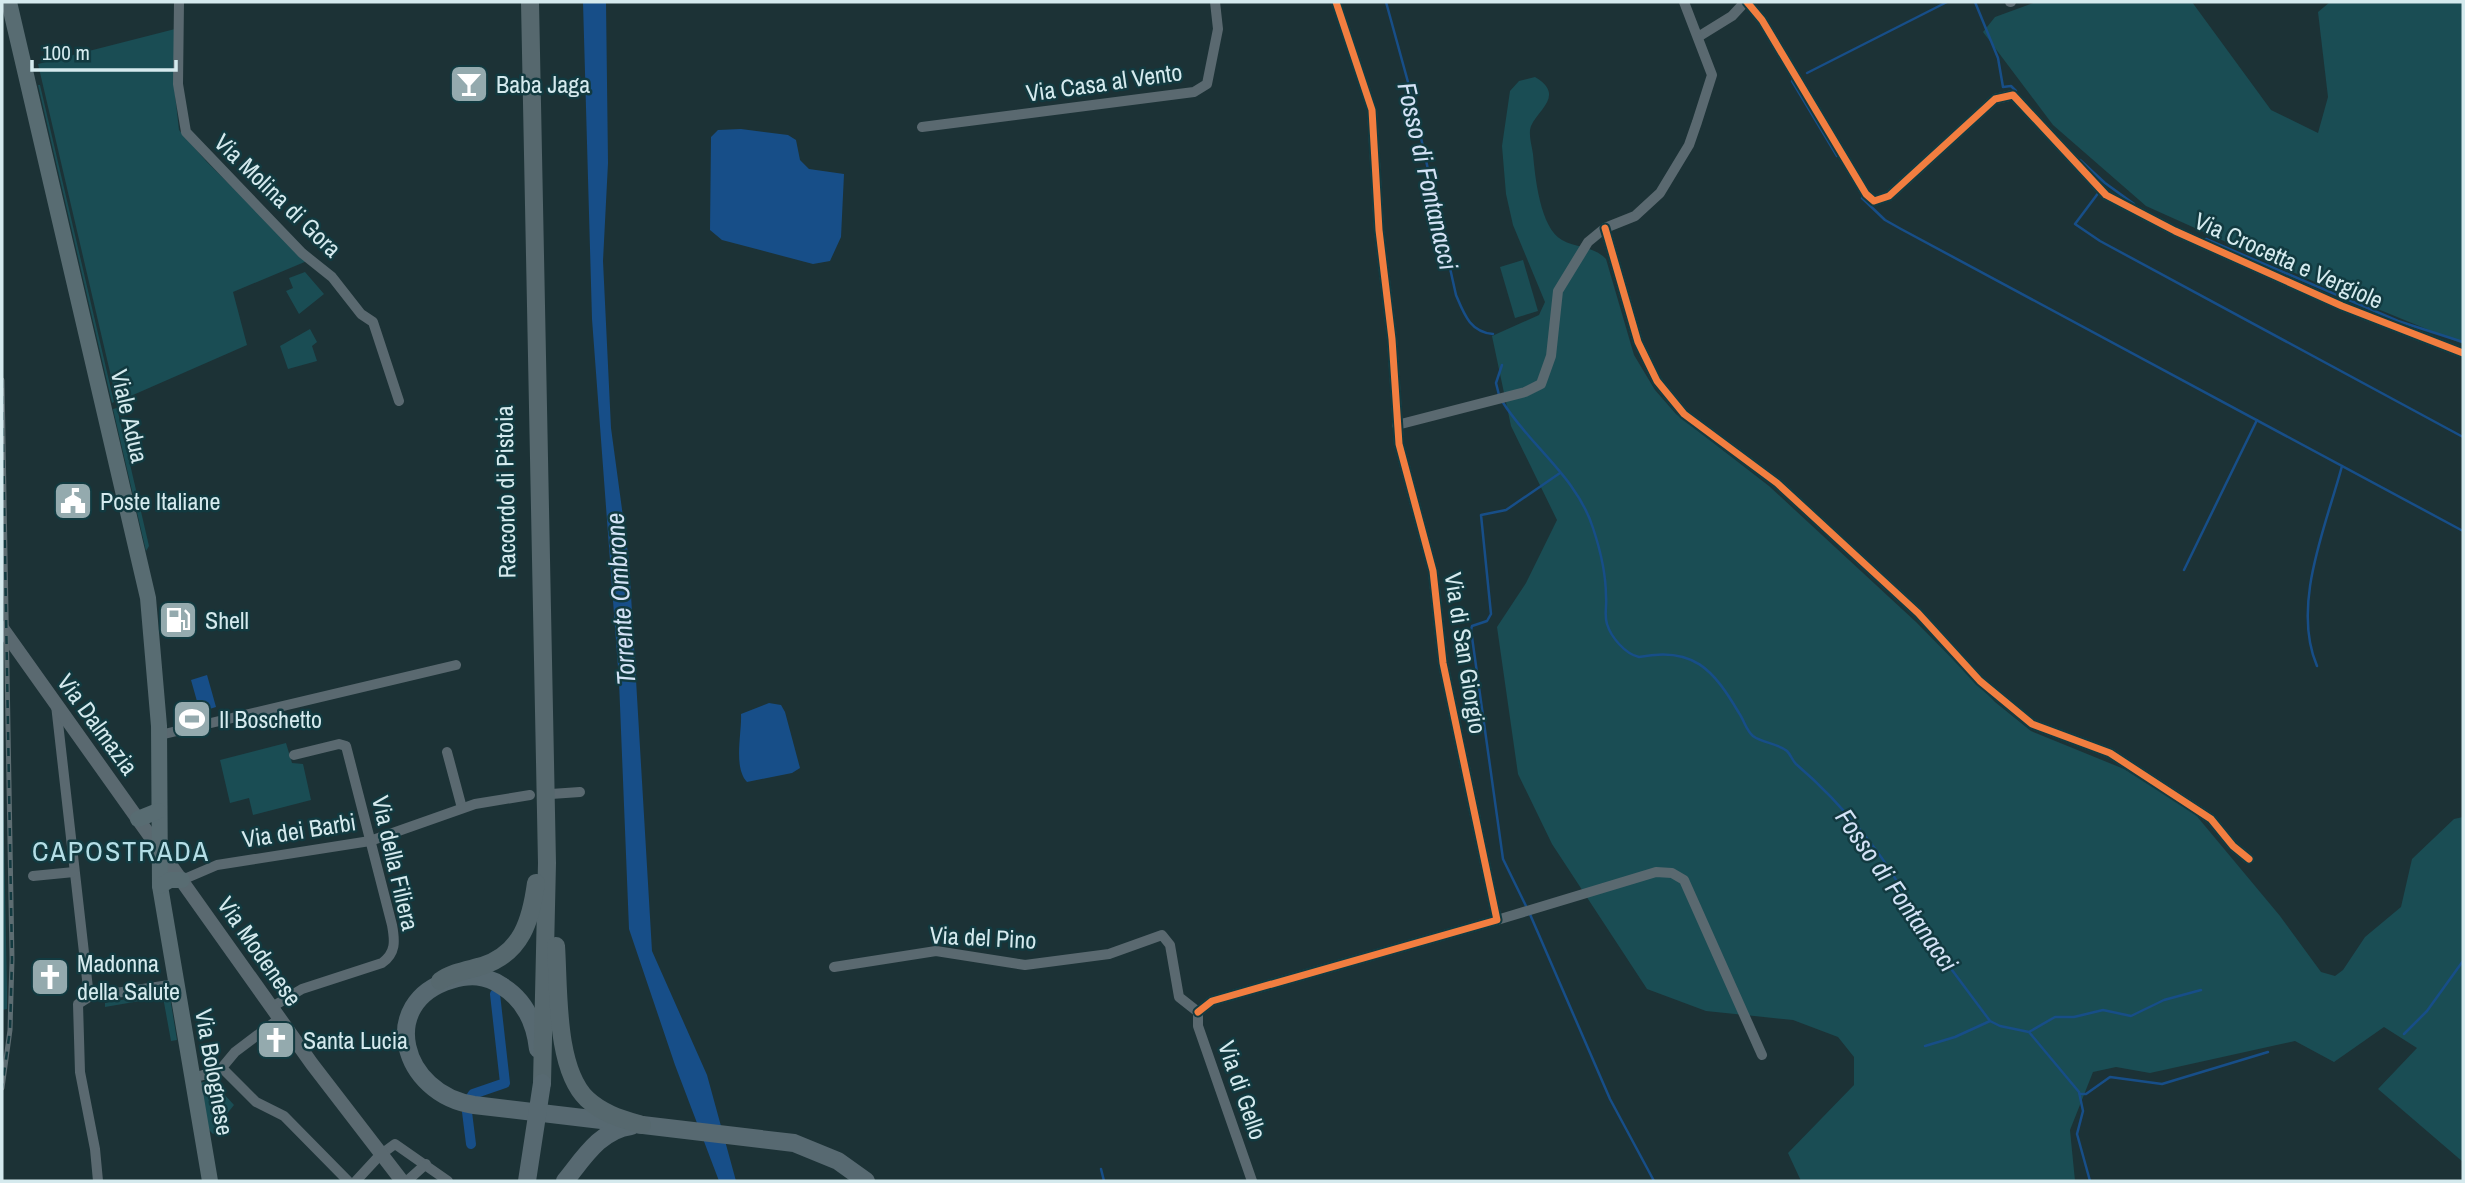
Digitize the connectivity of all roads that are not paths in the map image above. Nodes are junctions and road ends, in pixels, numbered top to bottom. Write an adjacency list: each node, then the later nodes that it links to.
1 (9, 2): 18 (main road, Viale Adua)
2 (179, 2): 13 (street, Via Molina di Gora)
3 (521, 2): 30 (highway, Raccordo di Pistoia)
4 (530, 2): 30 (highway, Raccordo di Pistoia)
5 (1215, 2): 10 (street, Via Casa al Vento)
6 (1336, 2): 14 (street, Via di San Giorgio)
7 (1684, 2): 9 (street)
8 (1746, 2): 9 (street); 12 (street, Via Crocetta e Vergiole)
9 (1698, 37): 11 (street)
10 (922, 127)
11 (1605, 228): 14 (street); 29 (street)
12 (2463, 353)
13 (399, 401)
14 (1398, 425): 35 (street, Via di San Giorgio)
15 (2, 628): 17 (street, Via Dalmazia)
16 (456, 665): 18 (street)
17 (56, 705): 26 (street, Via Dalmazia); 31 (street)
18 (160, 735): 25 (main road, Viale Adua)
19 (447, 752): 24 (street)
20 (294, 755): 27 (street, Via della Filiera)
21 (580, 792): 22 (street)
22 (551, 794)
23 (530, 795): 24 (street, Via dei Barbi)
24 (462, 808): 27 (street, Via dei Barbi)
25 (158, 811): 26 (main road); 28 (main road, Viale Adua)
26 (138, 819): 28 (street, Via Dalmazia)
27 (370, 841): 33 (street, Via dei Barbi); 41 (street, Via della Filiera)
28 (157, 846): 33 (street, Via Modenese); 34 (main road, Via Bolognese)
29 (2249, 859)
30 (542, 868): 37 (highway); 45 (highway, Raccordo di Pistoia); 46 (highway)
31 (74, 872): 32 (street); 39 (street)
32 (33, 876)
33 (182, 880): 34 (main road); 41 (street, Via Modenese)
34 (160, 886): 38 (main road, Via Bolognese)
35 (1497, 920): 40 (street); 42 (street)
36 (834, 967): 40 (street, Via del Pino)
37 (440, 981): 45 (main road); 46 (main road)
38 (176, 984): 39 (street); 44 (main road, Via Bolognese)
39 (89, 997): 49 (street)
40 (1198, 1012): 58 (street, Via di Gello)
41 (276, 1013): 43 (street); 47 (street, Via Modenese)
42 (1762, 1055)
43 (222, 1068): 44 (street); 51 (street)
44 (193, 1077): 50 (main road, Via Bolognese)
45 (542, 1083): 55 (main road, Raccordo di Pistoia, bridge)
46 (642, 1125): 56 (main road); 57 (main road)
47 (380, 1155): 48 (street); 52 (street); 53 (street, Via Modenese)
48 (426, 1164): 53 (street); 54 (street)
49 (98, 1181)
50 (210, 1181)
51 (348, 1181)
52 (356, 1181)
53 (404, 1181)
54 (448, 1181)
55 (527, 1181)
56 (565, 1181)
57 (866, 1181)
58 (1252, 1181)

